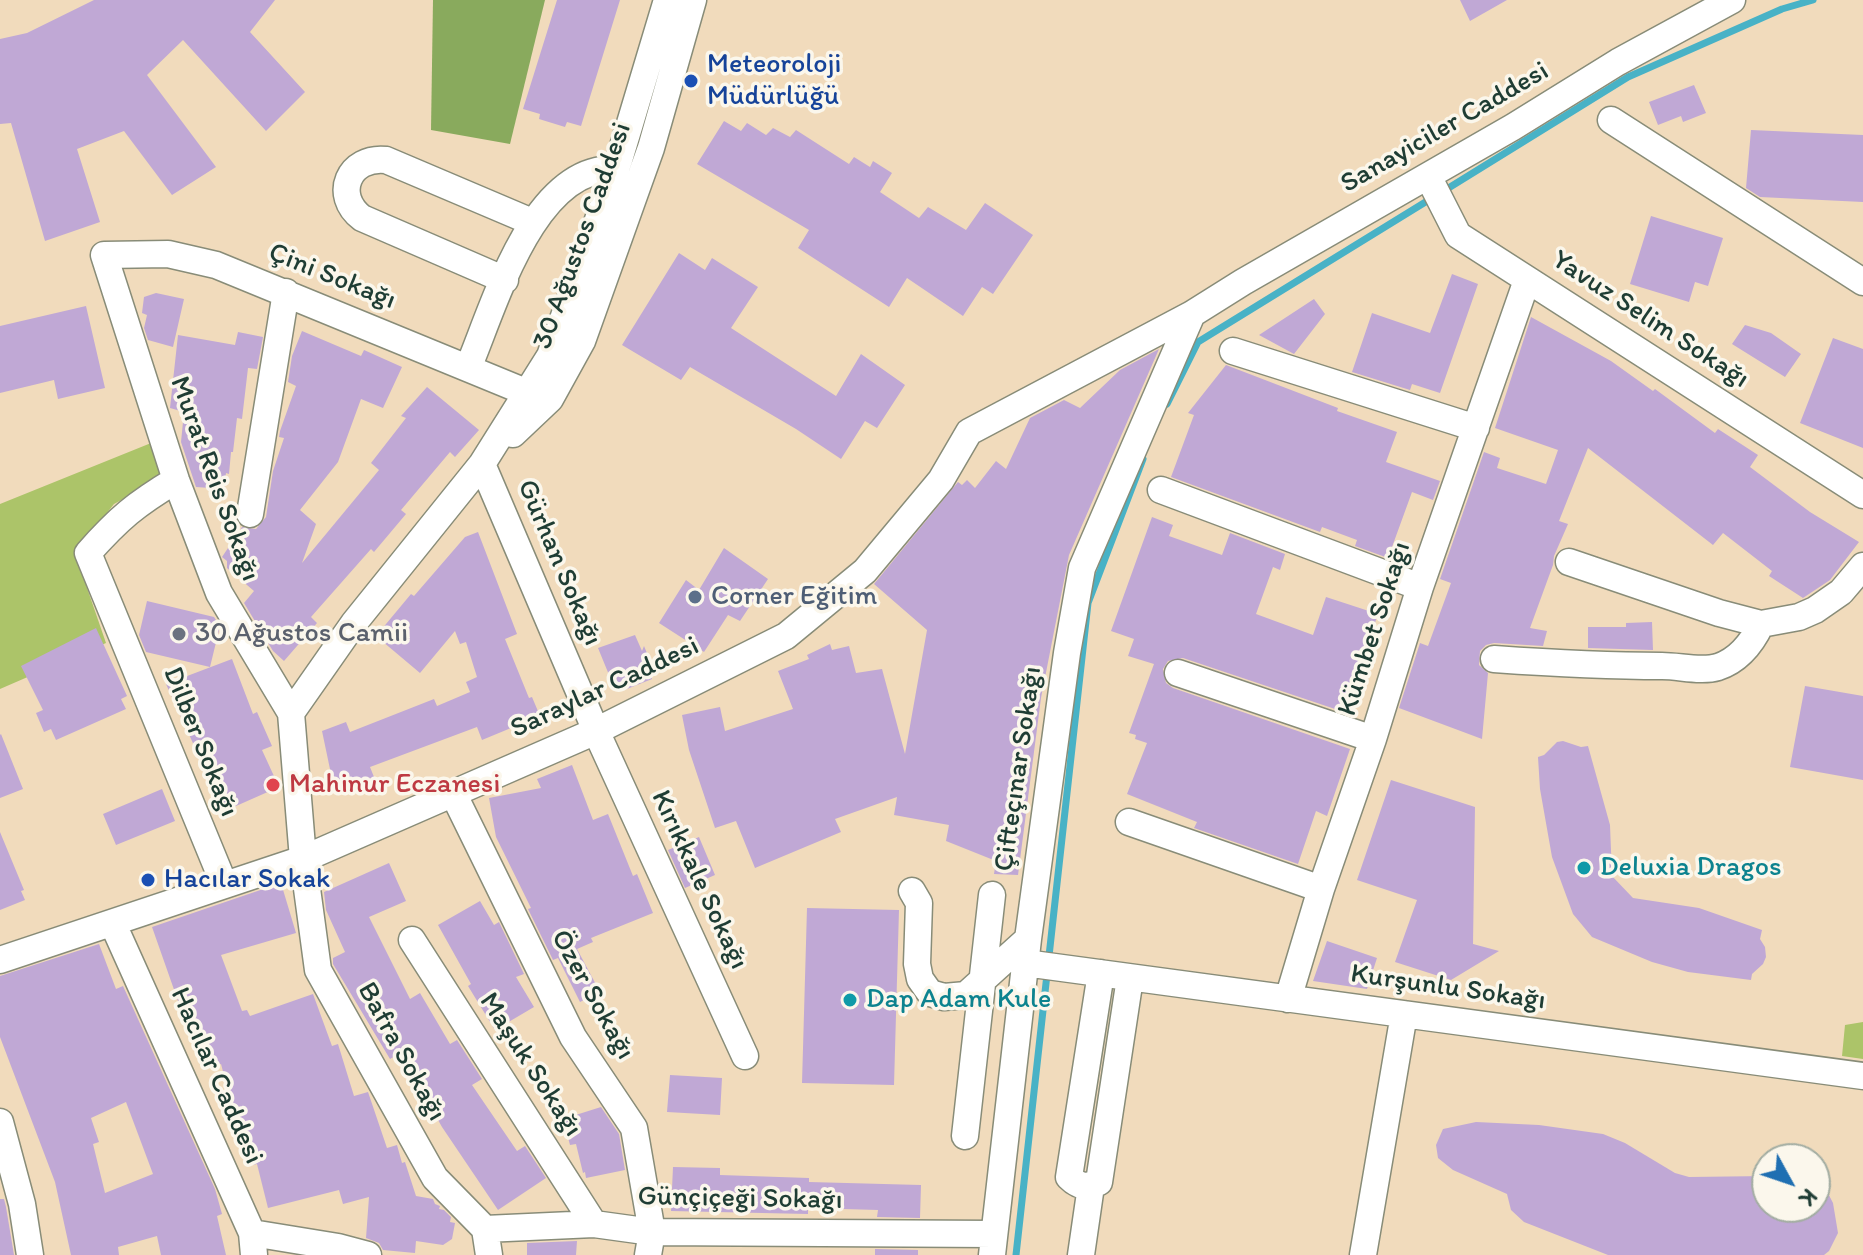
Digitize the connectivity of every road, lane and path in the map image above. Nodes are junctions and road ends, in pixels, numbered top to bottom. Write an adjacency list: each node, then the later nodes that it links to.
1 (667, 0): 5 (street, 30 Ağustos Caddesi)
2 (693, 0): 18 (street, 30 Ağustos Caddesi)
3 (1732, 0): 6 (street, Sanayiciler Caddesi)
4 (1611, 120): 11 (street)
5 (616, 169): 7 (street); 16 (street, 30 Ağustos Caddesi)
6 (1428, 176): 10 (street, Yavuz Selim Sokağı); 13 (street, Sanayiciler Caddesi)
7 (532, 222): 9 (street); 9 (street)
8 (104, 255): 12 (street, Çini Sokağı); 19 (street, Murat Reis Sokağı)
9 (505, 280): 15 (street)
10 (1527, 280): 17 (street, Kümbet Sokağı); 21 (street, Yavuz Selim Sokağı)
11 (1863, 282)
12 (286, 292): 15 (street, Çini Sokağı); 22 (street)
13 (1192, 314): 30 (street, Saraylar Caddesi); 41 (street, Çifteçınar Sokağı)
14 (1233, 351): 17 (street)
15 (468, 368): 16 (street, Çini Sokağı)
16 (528, 393): 18 (street, 30 Ağustos Caddesi)
17 (1476, 428): 25 (street, Kümbet Sokağı)
18 (482, 464): 29 (street, 30 Ağustos Caddesi); 30 (street, Gürhan Sokağı)
19 (176, 480): 29 (street, Murat Reis Sokağı); 35 (street, Dilber Sokağı)
20 (1161, 490): 25 (street)
21 (1863, 495)
22 (250, 514)
23 (1569, 562): 26 (street)
24 (1863, 566): 26 (street)
25 (1420, 587): 31 (street, Kümbet Sokağı)
26 (1761, 624): 27 (street)
27 (1494, 659)
28 (1178, 673): 31 (street)
29 (291, 713): 34 (street)
30 (596, 731): 32 (street, Saraylar Caddesi); 48 (street, Kırıkkale Sokağı)
31 (1373, 739): 36 (street, Kümbet Sokağı)
32 (453, 793): 34 (street, Saraylar Caddesi); 56 (street, Özer Sokağı)
33 (1129, 822): 36 (street)
34 (303, 859): 35 (street, Saraylar Caddesi); 54 (street, Bafra Sokağı)
35 (224, 884): 39 (street, Saraylar Caddesi)
36 (1321, 889): 46 (street, Kümbet Sokağı)
37 (912, 891): 45 (street)
38 (992, 895): 45 (street)
39 (113, 924): 42 (street, Saraylar Caddesi); 55 (street, Hacılar Caddesi)
40 (412, 940): 53 (street, Maşuk Sokağı)
41 (1026, 951): 43 (street, Kurşunlu Sokağı); 45 (street); 57 (street, Çifteçınar Sokağı)
42 (0, 960)
43 (1088, 972): 44 (street, Kurşunlu Sokağı); 52 (street)
44 (1130, 978): 46 (street, Kurşunlu Sokağı); 52 (street)
45 (982, 982): 51 (street)
46 (1288, 999): 47 (street, Kurşunlu Sokağı)
47 (1404, 1014): 49 (street, Kurşunlu Sokağı); 62 (street)
48 (745, 1056)
49 (1863, 1076)
50 (0, 1122): 58 (street)
51 (965, 1136)
52 (1091, 1186): 61 (street)
53 (594, 1224): 54 (street, Günçiçeği Sokağı); 56 (street, Günçiçeği Sokağı)
54 (485, 1229): 60 (street)
55 (253, 1244): 59 (street)
56 (650, 1244): 57 (street, Günçiçeği Sokağı)
57 (993, 1245)
58 (30, 1255)
59 (367, 1255)
60 (489, 1255)
61 (1081, 1255)
62 (1363, 1255)

